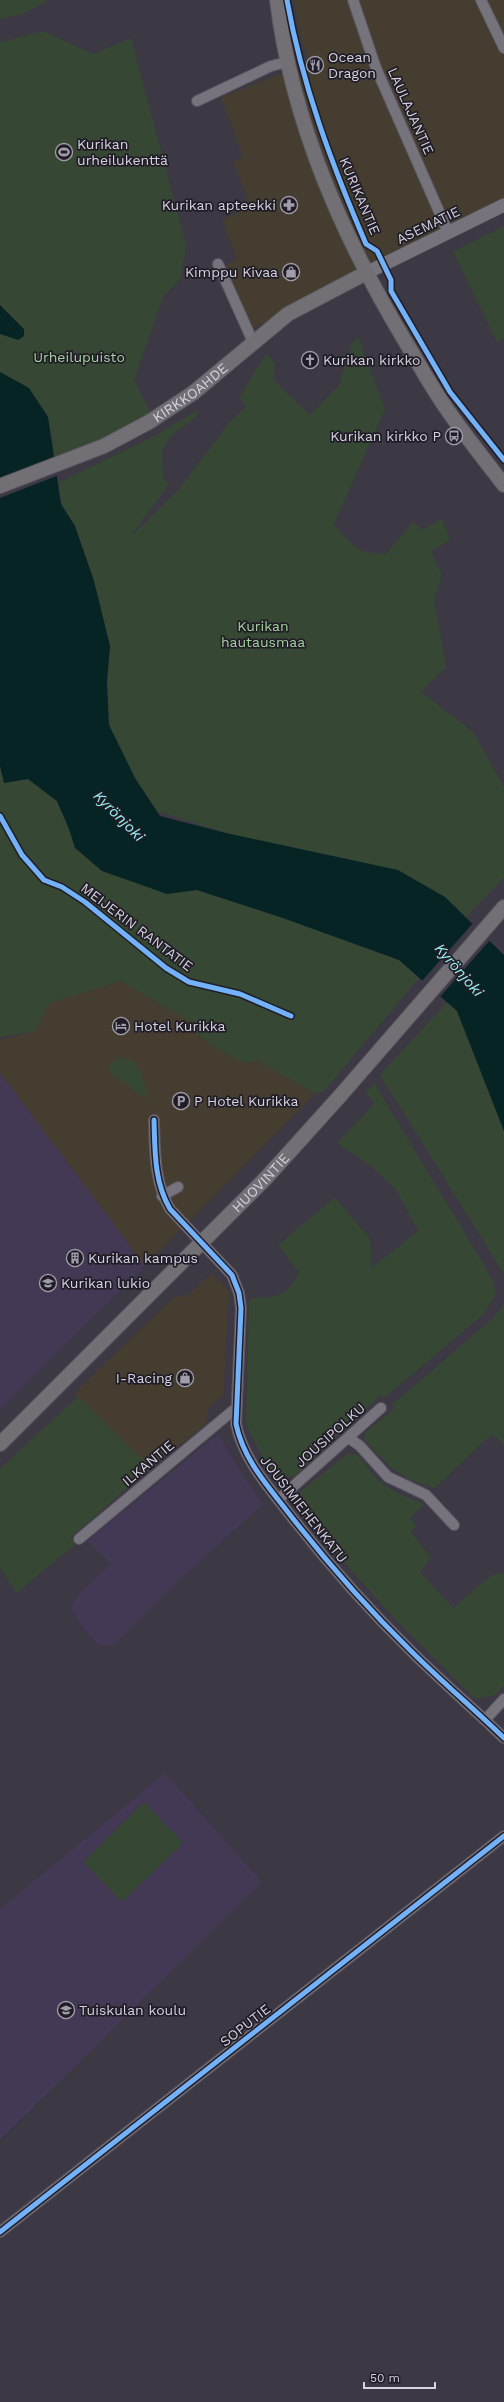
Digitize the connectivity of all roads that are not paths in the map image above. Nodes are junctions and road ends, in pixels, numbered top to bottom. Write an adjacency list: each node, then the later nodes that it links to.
1 (277, 0): 5 (main road, KURIKANTIE)
2 (352, 0): 8 (street, LAULAJANTIE)
3 (481, 0): 4 (street)
4 (504, 48)
5 (287, 62): 6 (street); 10 (main road, KURIKANTIE)
6 (197, 101)
7 (504, 205): 8 (street, ASEMATIE)
8 (448, 232): 10 (street, ASEMATIE)
9 (218, 264): 11 (street)
10 (366, 273): 11 (main road, KIRKKOAHDE); 13 (main road, KURIKANTIE)
11 (253, 342): 12 (main road, KIRKKOAHDE)
12 (0, 486)
13 (504, 486)
14 (504, 907): 18 (main road, HUOVINTIE)
15 (154, 1120): 17 (street)
16 (178, 1188): 17 (street)
17 (162, 1196): 18 (street, JOUSIMIEHENKATU)
18 (202, 1242): 19 (street, JOUSIMIEHENKATU); 22 (main road, HUOVINTIE)
19 (236, 1408): 23 (street, JOUSIMIEHENKATU); 25 (street, ILKANTIE)
20 (381, 1408): 21 (street, JOUSIPOLKU)
21 (349, 1438): 23 (street, JOUSIPOLKU); 24 (street)
22 (0, 1444)
23 (278, 1500): 27 (street, JOUSIMIEHENKATU)
24 (454, 1525)
25 (79, 1539)
26 (504, 1699): 27 (street)
27 (485, 1720): 28 (street, JOUSIMIEHENKATU)
28 (504, 1738)
29 (504, 1836): 30 (street, SOPUTIE)
30 (0, 2232)

